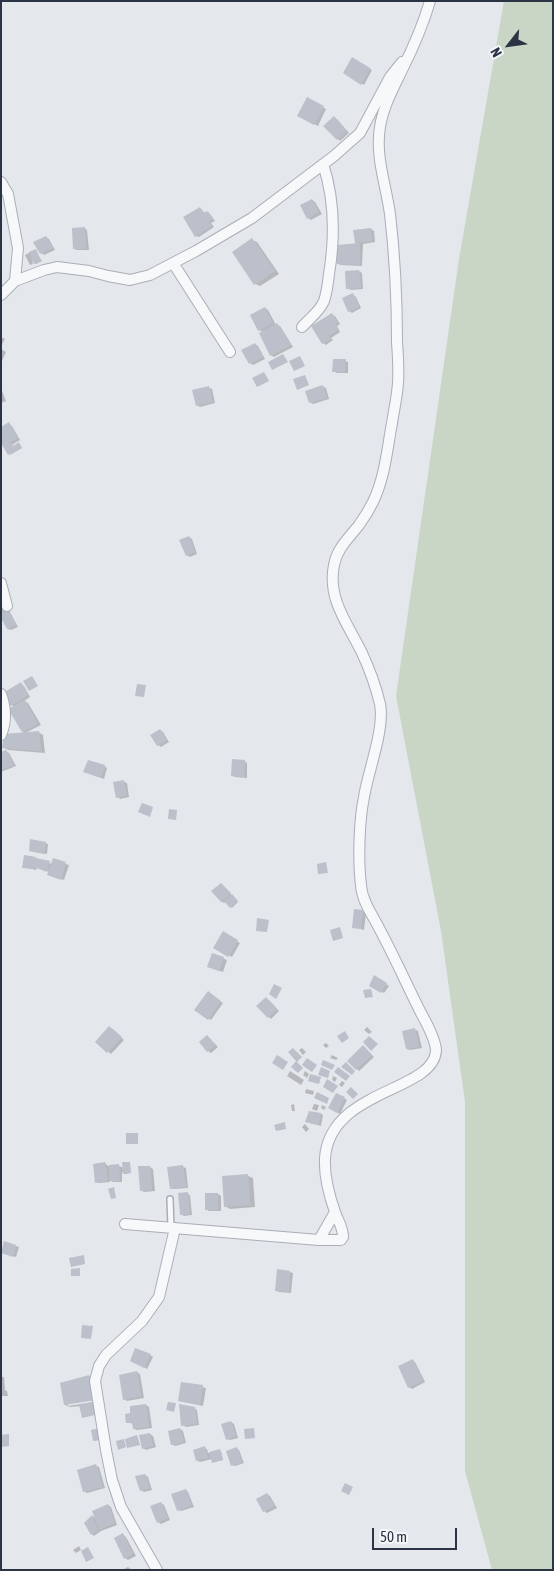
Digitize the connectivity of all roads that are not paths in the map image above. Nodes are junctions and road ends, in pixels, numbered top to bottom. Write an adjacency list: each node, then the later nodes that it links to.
1 (430, 1): 2 (street)
2 (407, 60): 3 (street); 15 (street)
3 (323, 164): 5 (street); 8 (street)
4 (1, 182): 6 (street)
5 (173, 263): 6 (street); 9 (street)
6 (15, 281): 7 (street)
7 (1, 296)
8 (302, 326)
9 (230, 352)
10 (1, 583): 11 (street)
11 (8, 606)
12 (1, 694): 13 (street)
13 (1, 735)
14 (170, 1199): 17 (lane)
15 (335, 1212): 18 (street); 18 (street)
16 (125, 1224): 17 (street)
17 (173, 1228): 18 (street); 19 (street)
18 (319, 1240)
19 (157, 1570)

